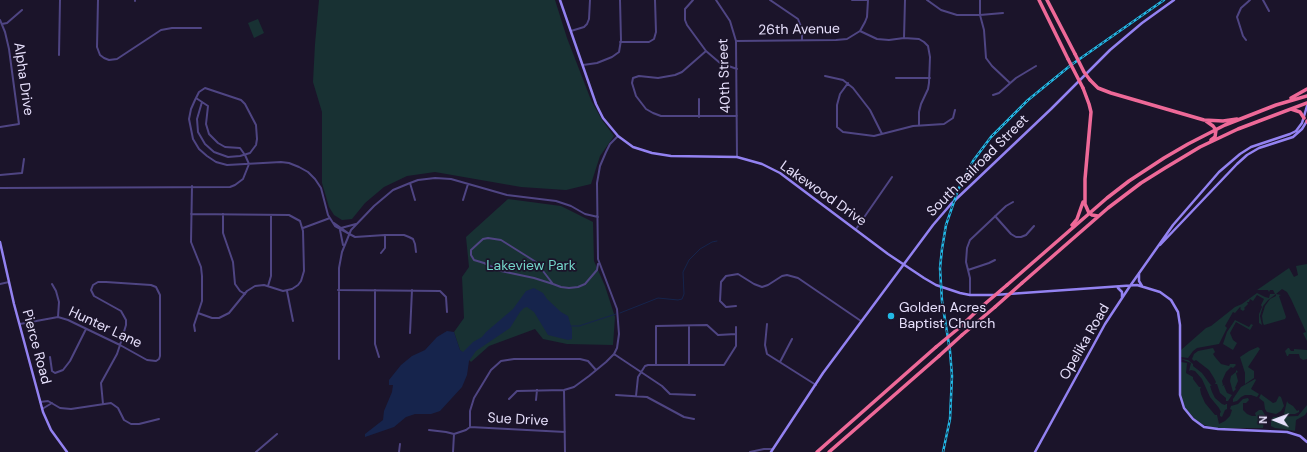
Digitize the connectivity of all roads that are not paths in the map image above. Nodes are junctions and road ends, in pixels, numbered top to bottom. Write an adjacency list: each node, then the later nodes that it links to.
1 (60, 0): 35 (street)
2 (98, 0): 26 (street)
3 (560, 0): 28 (street, Lakewood Drive)
4 (590, 0): 28 (street)
5 (620, 0): 33 (street)
6 (655, 0): 33 (street)
7 (692, 0): 34 (street)
8 (716, 0): 32 (street, 40th Street)
9 (770, 0): 30 (street)
10 (852, 0): 11 (street)
11 (868, 0): 27 (street)
12 (905, 0): 29 (street)
13 (927, 0): 23 (street)
14 (980, 0): 23 (street)
15 (1039, 0): 75 (highway, bridge)
16 (1047, 0): 57 (highway, bridge)
17 (1174, 0): 102 (street, South Railroad Street)
18 (1250, 0): 31 (street)
19 (1263, 0): 21 (street)
20 (22, 10): 25 (street)
21 (1269, 10)
22 (1003, 13): 23 (street)
23 (980, 15): 43 (street)
24 (0, 20): 25 (street, Alpha Drive)
25 (2, 24): 60 (street, Alpha Drive)
26 (202, 28)
27 (860, 30): 29 (street); 30 (street, 26th Avenue)
28 (572, 31): 36 (street, Lakewood Drive)
29 (904, 38): 41 (street)
30 (802, 40): 32 (street, 26th Avenue)
31 (1246, 40)
32 (736, 41): 38 (street, 40th Street)
33 (620, 42): 36 (street)
34 (706, 51): 38 (street); 54 (street)
35 (59, 55)
36 (583, 65): 63 (street, Lakewood Drive)
37 (1036, 66): 43 (street)
38 (737, 69): 55 (street, 40th Street)
39 (825, 76): 42 (street)
40 (896, 78): 41 (street)
41 (930, 78): 59 (street)
42 (848, 83): 62 (street); 62 (street)
43 (1010, 83): 45 (street)
44 (1307, 89): 50 (highway)
45 (993, 95)
46 (1307, 96): 50 (highway)
47 (196, 98): 49 (street); 65 (street); 68 (street)
48 (699, 99): 54 (street)
49 (202, 102): 65 (street); 65 (street)
50 (1281, 103): 56 (highway)
51 (1307, 105): 52 (highway); 58 (street, Opelika Road)
52 (1290, 109): 58 (highway); 64 (highway)
53 (955, 110): 59 (street)
54 (699, 116): 55 (street)
55 (737, 116): 66 (street, 40th Street)
56 (1242, 118): 57 (highway); 61 (highway)
57 (1204, 120): 61 (highway)
58 (1306, 120): 96 (street, Opelika Road); 96 (street, Opelika Road)
59 (919, 125): 62 (street)
60 (0, 128)
61 (1216, 130): 64 (highway); 79 (highway)
62 (882, 134)
63 (618, 136): 66 (street, Lakewood Drive); 85 (street)
64 (1209, 142): 84 (highway)
65 (245, 155): 68 (street)
66 (737, 157): 91 (street, Lakewood Drive)
67 (24, 159): 69 (street)
68 (249, 164): 73 (street); 86 (street)
69 (0, 175)
70 (892, 177): 91 (street)
71 (410, 183): 72 (street); 76 (street); 87 (street)
72 (468, 184): 77 (street); 85 (street)
73 (192, 186): 74 (street); 80 (street)
74 (0, 188)
75 (1084, 199): 79 (highway); 92 (highway)
76 (415, 200)
77 (462, 200)
78 (1013, 202): 83 (street)
79 (1089, 213): 84 (highway); 92 (highway)
80 (191, 214): 81 (street); 122 (street)
81 (224, 214): 82 (street); 117 (street)
82 (271, 215): 89 (street); 109 (street)
83 (995, 216): 88 (street); 103 (street)
84 (1099, 216): 175 (highway, bridge)
85 (598, 217): 101 (street)
86 (330, 218): 89 (street); 90 (street)
87 (357, 223): 90 (street); 93 (street)
88 (1034, 226)
89 (303, 228): 113 (street)
90 (340, 228): 93 (street); 97 (street)
91 (856, 229): 102 (street, Lakewood Drive)
92 (1068, 231): 174 (highway, bridge)
93 (349, 234): 94 (street); 97 (street)
94 (385, 235): 98 (street); 99 (street)
95 (0, 242): 105 (street, Pierce Road)
96 (1159, 245): 104 (street, Opelika Road)
97 (343, 247): 114 (street)
98 (416, 252)
99 (381, 253)
100 (995, 260): 103 (street)
101 (599, 263): 108 (street); 136 (street)
102 (904, 265): 118 (street, Lakewood Drive); 124 (street, South Railroad Street)
103 (968, 270): 118 (street)
104 (1139, 273): 110 (street, Opelika Road); 111 (street)
105 (9, 282): 106 (street); 126 (street, Pierce Road)
106 (0, 284)
107 (52, 284): 123 (street)
108 (553, 284): 108 (street)
109 (268, 286): 113 (street); 117 (street)
110 (1130, 286): 111 (street, Lakewood Drive); 112 (street, Lakewood Drive); 119 (street, Opelika Road)
111 (1142, 286): 164 (street, Lakewood Drive)
112 (1118, 288): 118 (street, Lakewood Drive); 119 (street)
113 (288, 290): 125 (street)
114 (338, 290): 115 (street); 139 (street)
115 (375, 290): 116 (street); 138 (street)
116 (412, 290): 121 (street); 132 (street)
117 (245, 294): 122 (street)
118 (970, 295)
119 (1122, 298): 176 (street, Opelika Road)
120 (736, 306): 124 (street)
121 (446, 312)
122 (198, 313): 131 (street)
123 (58, 317): 126 (street, Hunter Lane); 130 (street, Hunter Lane)
124 (861, 320): 145 (street, South Railroad Street)
125 (293, 321)
126 (20, 324): 153 (street, Pierce Road)
127 (767, 324): 140 (street)
128 (689, 326): 133 (street); 141 (street); 142 (street)
129 (736, 327): 133 (street)
130 (86, 329): 135 (street, Hunter Lane); 137 (street)
131 (195, 331)
132 (410, 332)
133 (736, 334): 142 (street)
134 (792, 339): 140 (street)
135 (120, 345): 135 (street, Hunter Lane); 155 (street)
136 (614, 354): 143 (street); 144 (street)
137 (50, 357)
138 (380, 357)
139 (339, 360)
140 (780, 362): 145 (street)
141 (656, 365): 142 (street); 144 (street)
142 (689, 365)
143 (596, 370): 147 (street); 159 (street)
144 (640, 372): 149 (street); 150 (street)
145 (816, 385): 166 (street, South Railroad Street)
146 (537, 390): 147 (street); 151 (street); 152 (street)
147 (564, 390): 161 (street)
148 (616, 395): 150 (street)
149 (694, 395)
150 (636, 396): 158 (street)
151 (509, 399)
152 (536, 400)
153 (40, 402): 154 (street); 156 (street, Pierce Road)
154 (52, 403): 155 (street); 156 (street)
155 (103, 404): 157 (street)
156 (42, 409): 167 (street, Pierce Road)
157 (159, 419)
158 (694, 419)
159 (470, 427): 161 (street, Sue Drive); 163 (street)
160 (428, 430): 163 (street)
161 (565, 432): 171 (street)
162 (277, 434): 168 (street)
163 (454, 434): 170 (street)
164 (1307, 442)
165 (400, 444): 169 (street)
166 (774, 449): 172 (street); 173 (street, South Railroad Street)
167 (67, 452)
168 (256, 452)
169 (399, 452)
170 (453, 452)
171 (565, 452)
172 (750, 452)
173 (771, 452)
174 (817, 452)
175 (829, 452)
176 (1035, 452)

